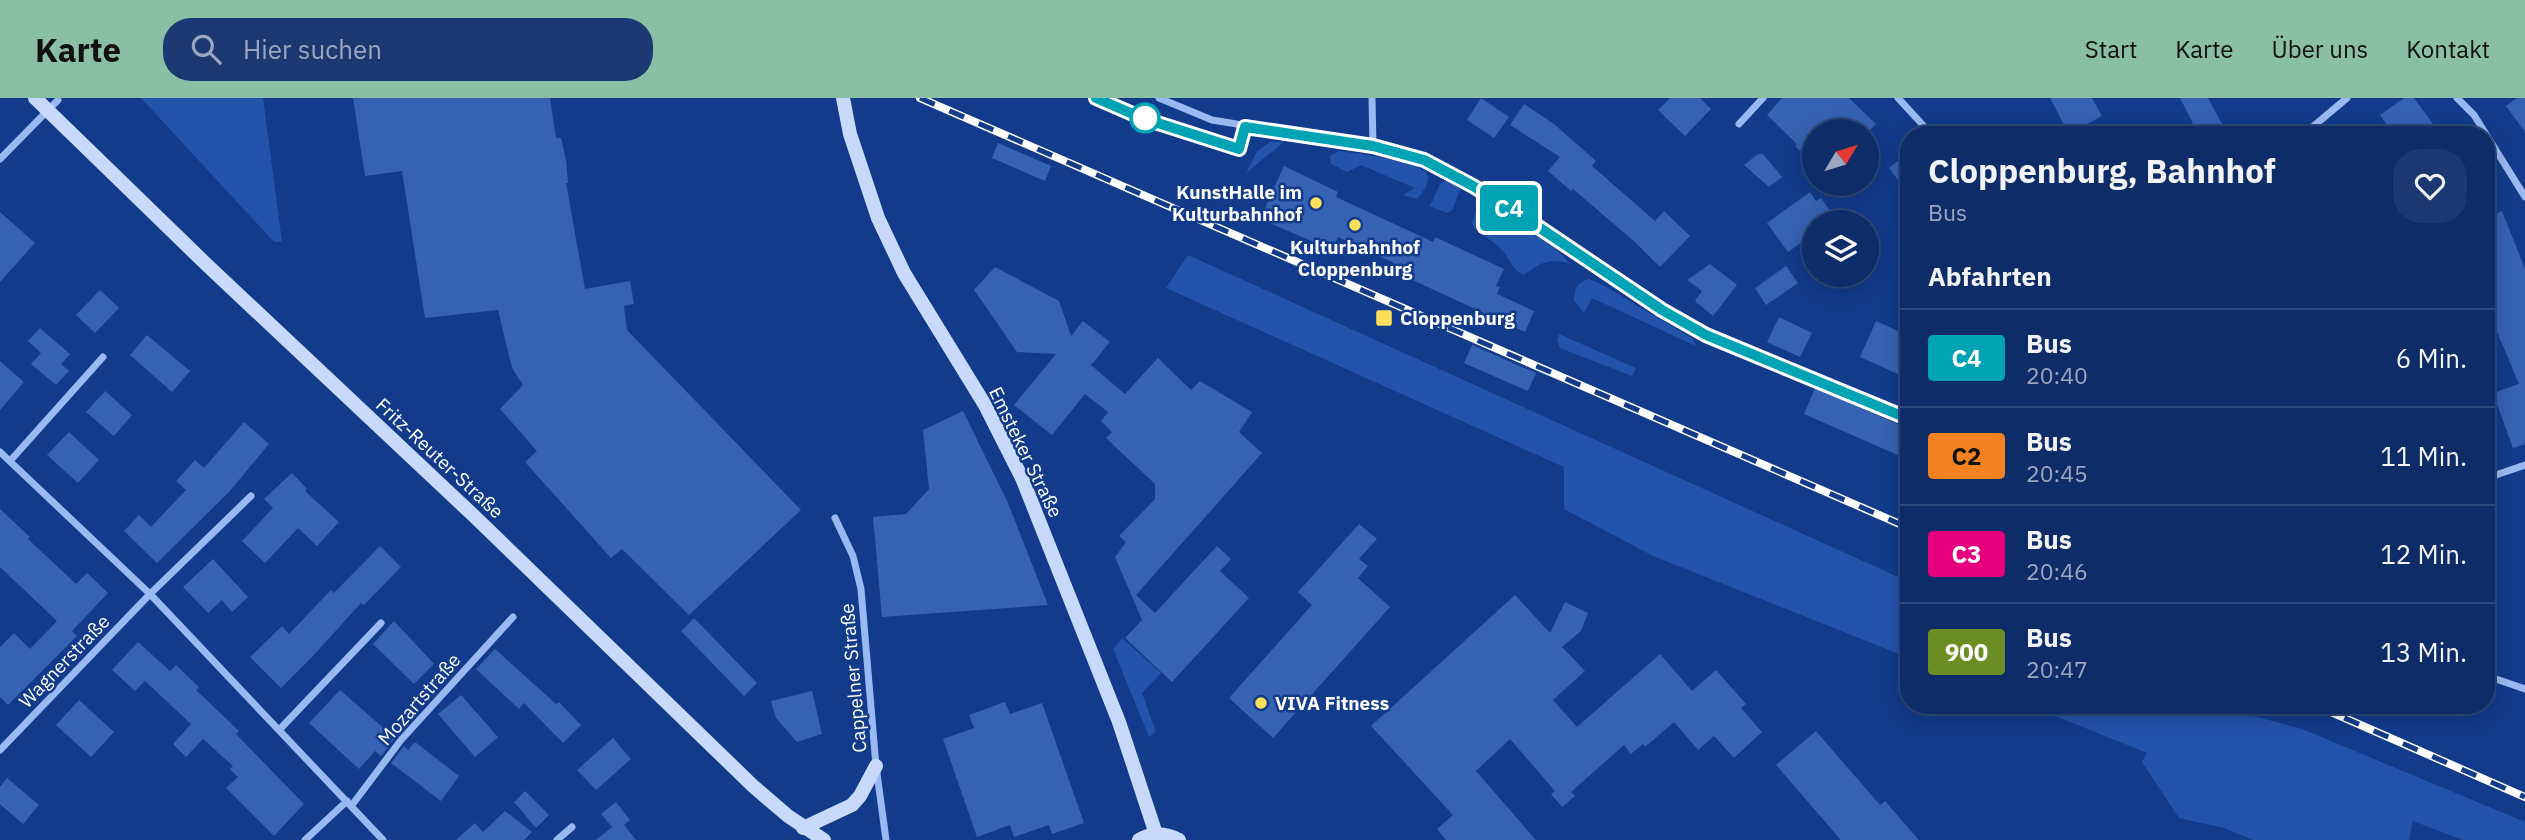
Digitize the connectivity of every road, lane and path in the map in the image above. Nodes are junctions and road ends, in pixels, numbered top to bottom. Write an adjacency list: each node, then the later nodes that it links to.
1 (35, 98): 36 (street, Fritz-Reuter-Straße, bridge)
2 (843, 98): 37 (street, Emsteker Straße)
3 (1159, 98): 14 (street)
4 (1372, 98): 14 (street)
5 (1763, 98): 10 (street)
6 (1898, 98): 11 (street)
7 (2347, 98): 12 (street)
8 (2457, 98): 13 (street)
9 (58, 100): 16 (street)
10 (1739, 124)
11 (1924, 126)
12 (2314, 126)
13 (2480, 126)
14 (1373, 146): 19 (street)
15 (2495, 149): 17 (street)
16 (0, 159)
17 (2525, 197)
18 (103, 357): 21 (street)
19 (1900, 415)
20 (0, 452): 21 (street)
21 (10, 461): 26 (street)
22 (2525, 465): 23 (street)
23 (2495, 475)
24 (251, 496): 26 (street)
25 (835, 518): 33 (street, Cappelner Straße)
26 (150, 594): 31 (street); 32 (street, Wagnerstraße)
27 (513, 618): 34 (street, Mozartstraße)
28 (381, 623): 31 (street)
29 (2495, 679): 30 (street)
30 (2525, 689)
31 (280, 729): 34 (street)
32 (0, 750)
33 (876, 766): 36 (street); 42 (street, Cappelner Straße)
34 (350, 803): 38 (street, Mozartstraße); 39 (street)
35 (572, 827): 40 (street)
36 (805, 834): 41 (street, Fritz-Reuter-Straße)
37 (1156, 834): 43 (street); 44 (street)
38 (305, 840)
39 (383, 840)
40 (557, 840)
41 (824, 840)
42 (886, 840)
43 (1139, 840)
44 (1179, 840)

